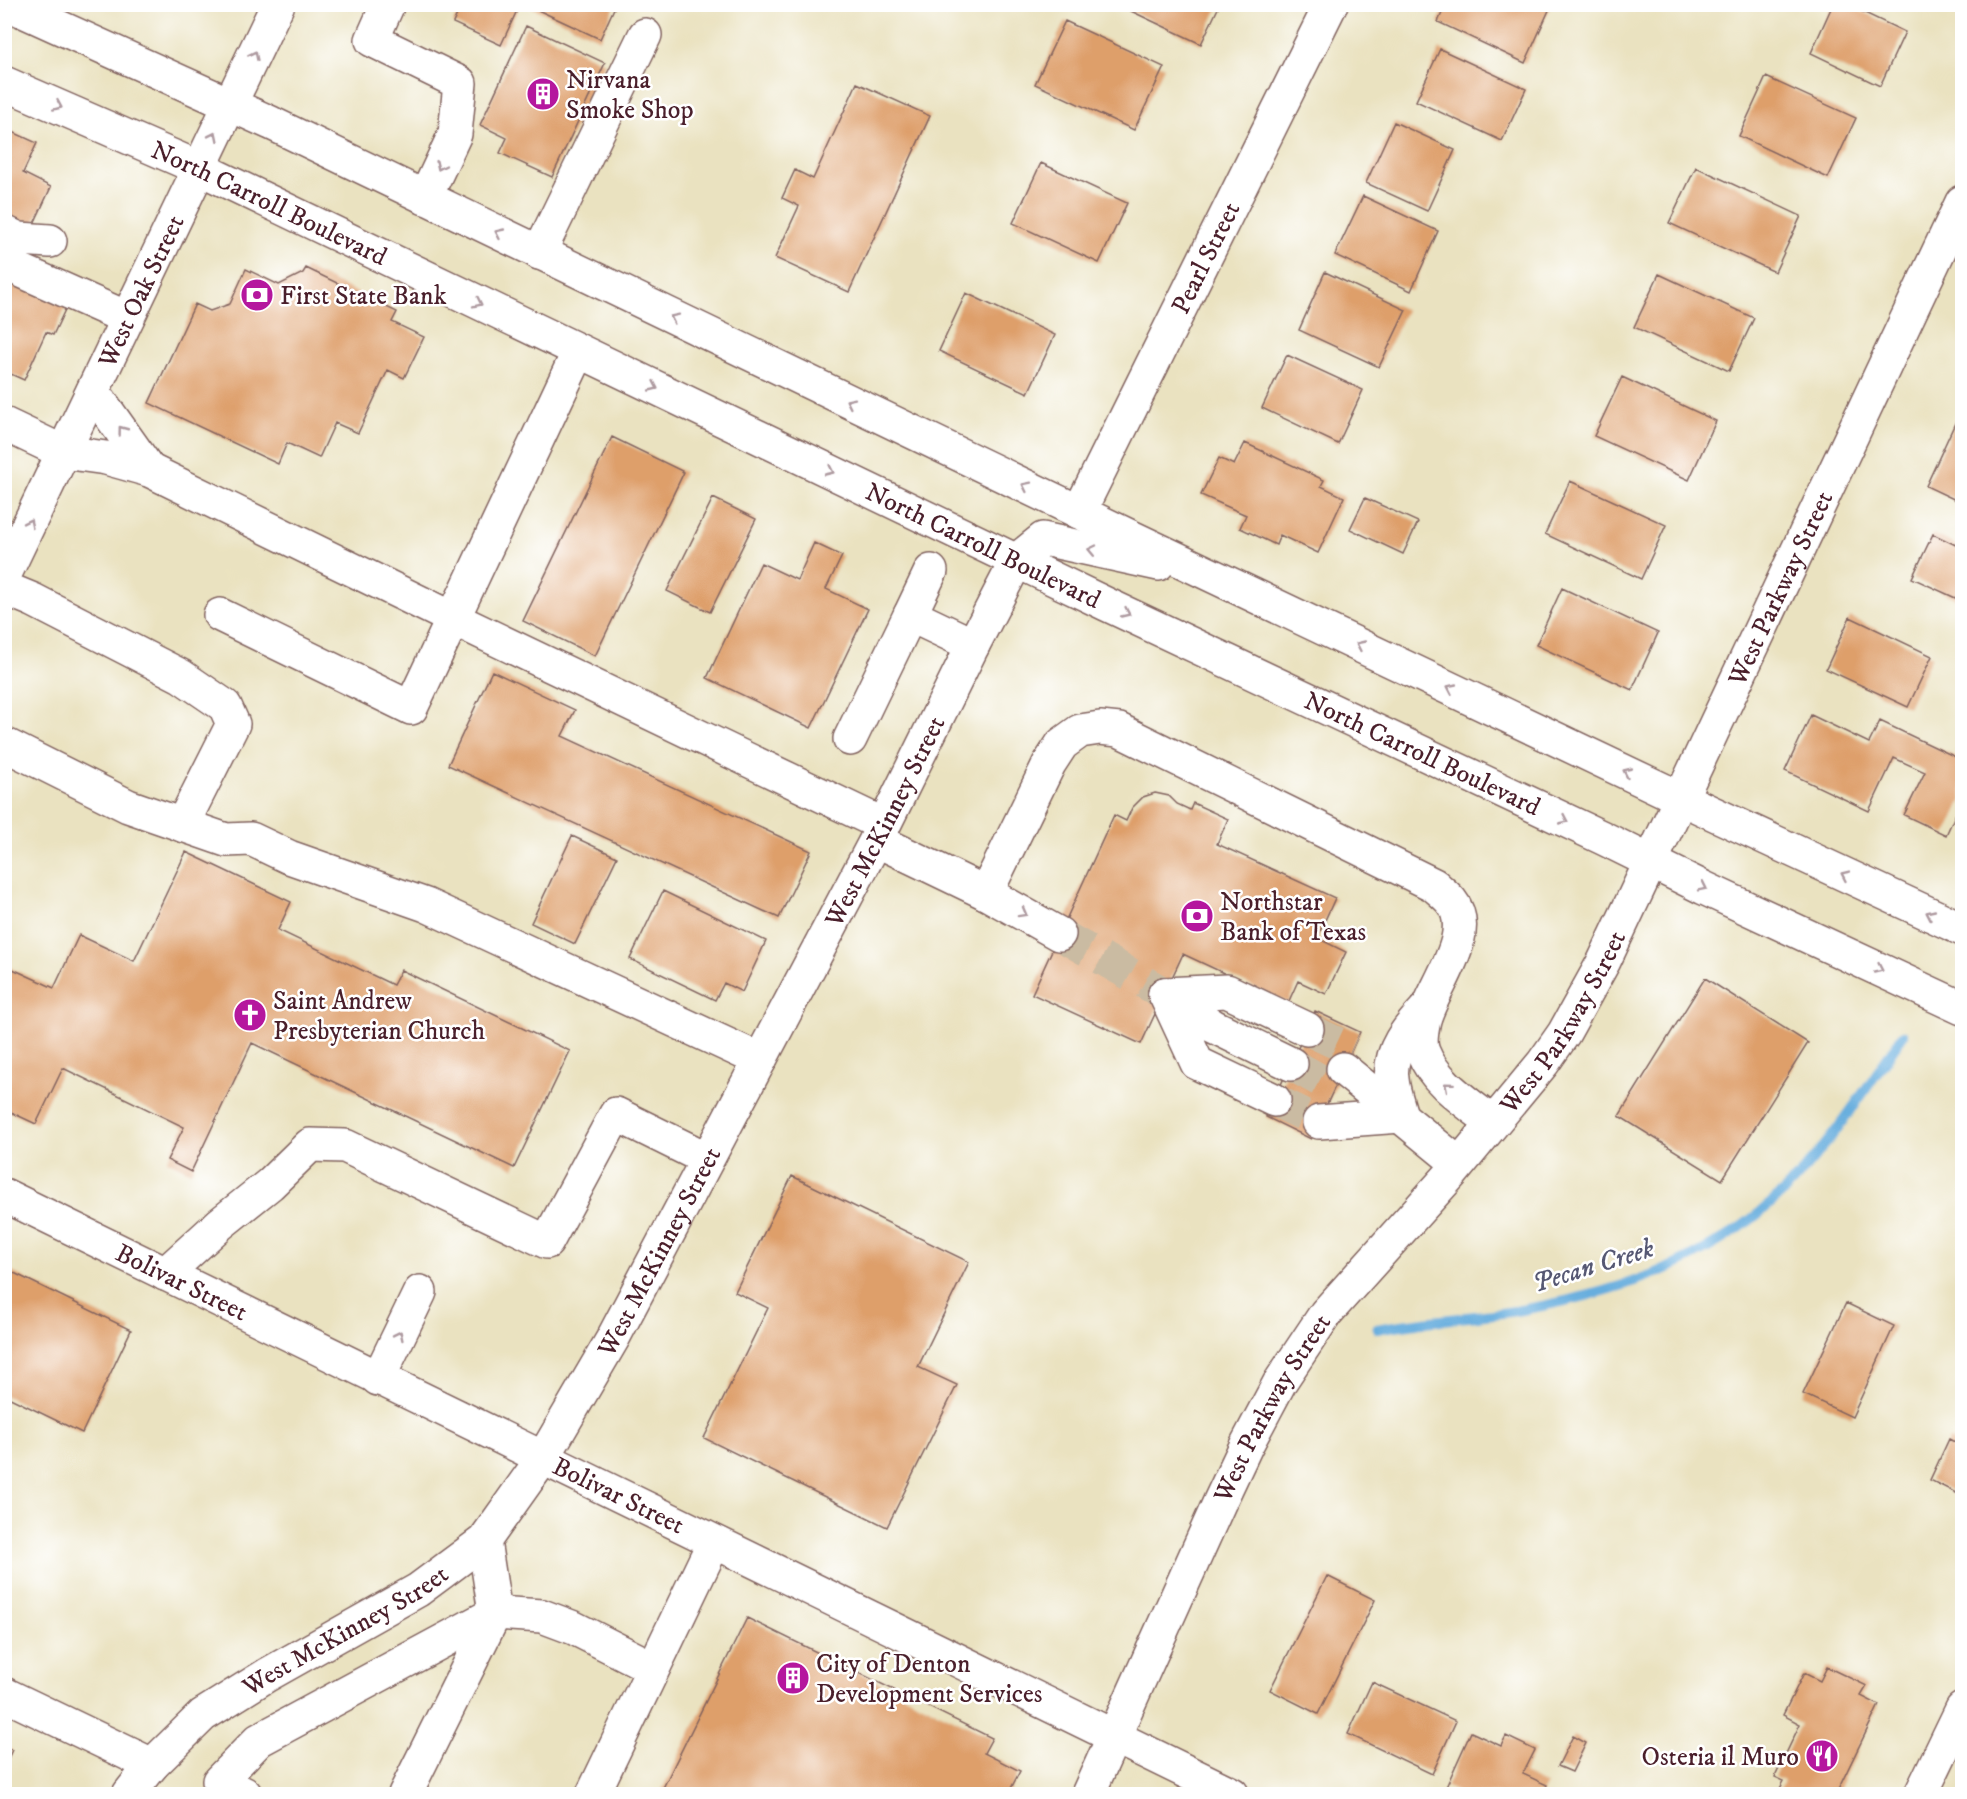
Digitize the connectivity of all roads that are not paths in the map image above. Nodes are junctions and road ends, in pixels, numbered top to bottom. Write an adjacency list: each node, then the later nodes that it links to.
1 (8, 4): 7 (street)
2 (278, 4): 7 (street, West Oak Street, one-way to 2)
3 (388, 4): 9 (street, one-way to 9)
4 (1331, 4): 21 (street, Pearl Street)
5 (645, 36): 13 (street)
6 (4, 83): 8 (street, North Carroll Boulevard, one-way to 8)
7 (230, 105): 8 (street, West Oak Street, one-way to 7); 9 (street)
8 (199, 168): 15 (street, West Oak Street); 16 (street, North Carroll Boulevard, one-way to 16)
9 (425, 198): 13 (street, one-way to 9)
10 (1962, 202): 33 (street, West Parkway Street)
11 (4, 232): 12 (street)
12 (50, 241)
13 (539, 252): 21 (street, one-way to 13)
14 (4, 262): 15 (street)
15 (127, 318): 17 (street, West Oak Street)
16 (579, 351): 22 (street, North Carroll Boulevard, one-way to 22); 29 (street)
17 (93, 391): 19 (street, West Oak Street); 20 (street, one-way to 17)
18 (4, 424): 19 (street)
19 (63, 452): 20 (street); 25 (street, West Oak Street, one-way to 19)
20 (150, 470): 29 (street)
21 (1079, 512): 24 (street)
22 (1017, 560): 24 (street, one-way to 22); 30 (street, West McKinney Street); 36 (street, North Carroll Boulevard, one-way to 36)
23 (931, 571): 28 (street)
24 (1211, 575): 33 (street, one-way to 24)
25 (4, 576)
26 (4, 588): 34 (street)
27 (220, 615): 29 (street)
28 (910, 615): 30 (street); 31 (street)
29 (452, 618): 35 (street)
30 (973, 645): 35 (street, West McKinney Street)
31 (850, 739)
32 (4, 744): 34 (street)
33 (1680, 798): 36 (street, West Parkway Street); 38 (street, one-way to 33)
34 (182, 825): 42 (street)
35 (880, 832): 37 (street); 42 (street, West McKinney Street)
36 (1650, 861): 41 (street, North Carroll Boulevard, one-way to 41); 45 (street, West Parkway Street)
37 (986, 893): 39 (street, one-way to 39); 40 (street)
38 (1962, 929)
39 (1059, 934)
40 (1428, 1008): 44 (street); 45 (street, one-way to 40)
41 (1962, 1008)
42 (760, 1060): 46 (street, West McKinney Street)
43 (1290, 1064): 43 (street)
44 (1401, 1116): 44 (street); 47 (street)
45 (1493, 1123): 47 (street, West Parkway Street)
46 (707, 1159): 49 (street); 52 (street, West McKinney Street)
47 (1459, 1164): 59 (street, West Parkway Street)
48 (4, 1195): 49 (street, Bolivar Street)
49 (165, 1274): 51 (street, Bolivar Street)
50 (420, 1292): 51 (street, one-way to 50)
51 (378, 1378): 52 (street, Bolivar Street)
52 (543, 1458): 53 (street, West McKinney Street); 54 (street, Bolivar Street)
53 (484, 1541): 55 (street); 60 (street, West McKinney Street)
54 (714, 1542): 56 (street); 59 (street, Bolivar Street)
55 (495, 1613): 56 (street); 62 (street); 63 (street)
56 (653, 1668): 64 (street)
57 (4, 1694): 60 (street)
58 (1962, 1709): 67 (street)
59 (1114, 1736): 65 (street, West Parkway Street); 66 (street, Bolivar Street)
60 (152, 1765): 61 (street, West McKinney Street)
61 (129, 1794)
62 (245, 1794)
63 (405, 1794)
64 (593, 1794)
65 (1088, 1794)
66 (1232, 1794)
67 (1921, 1794)

